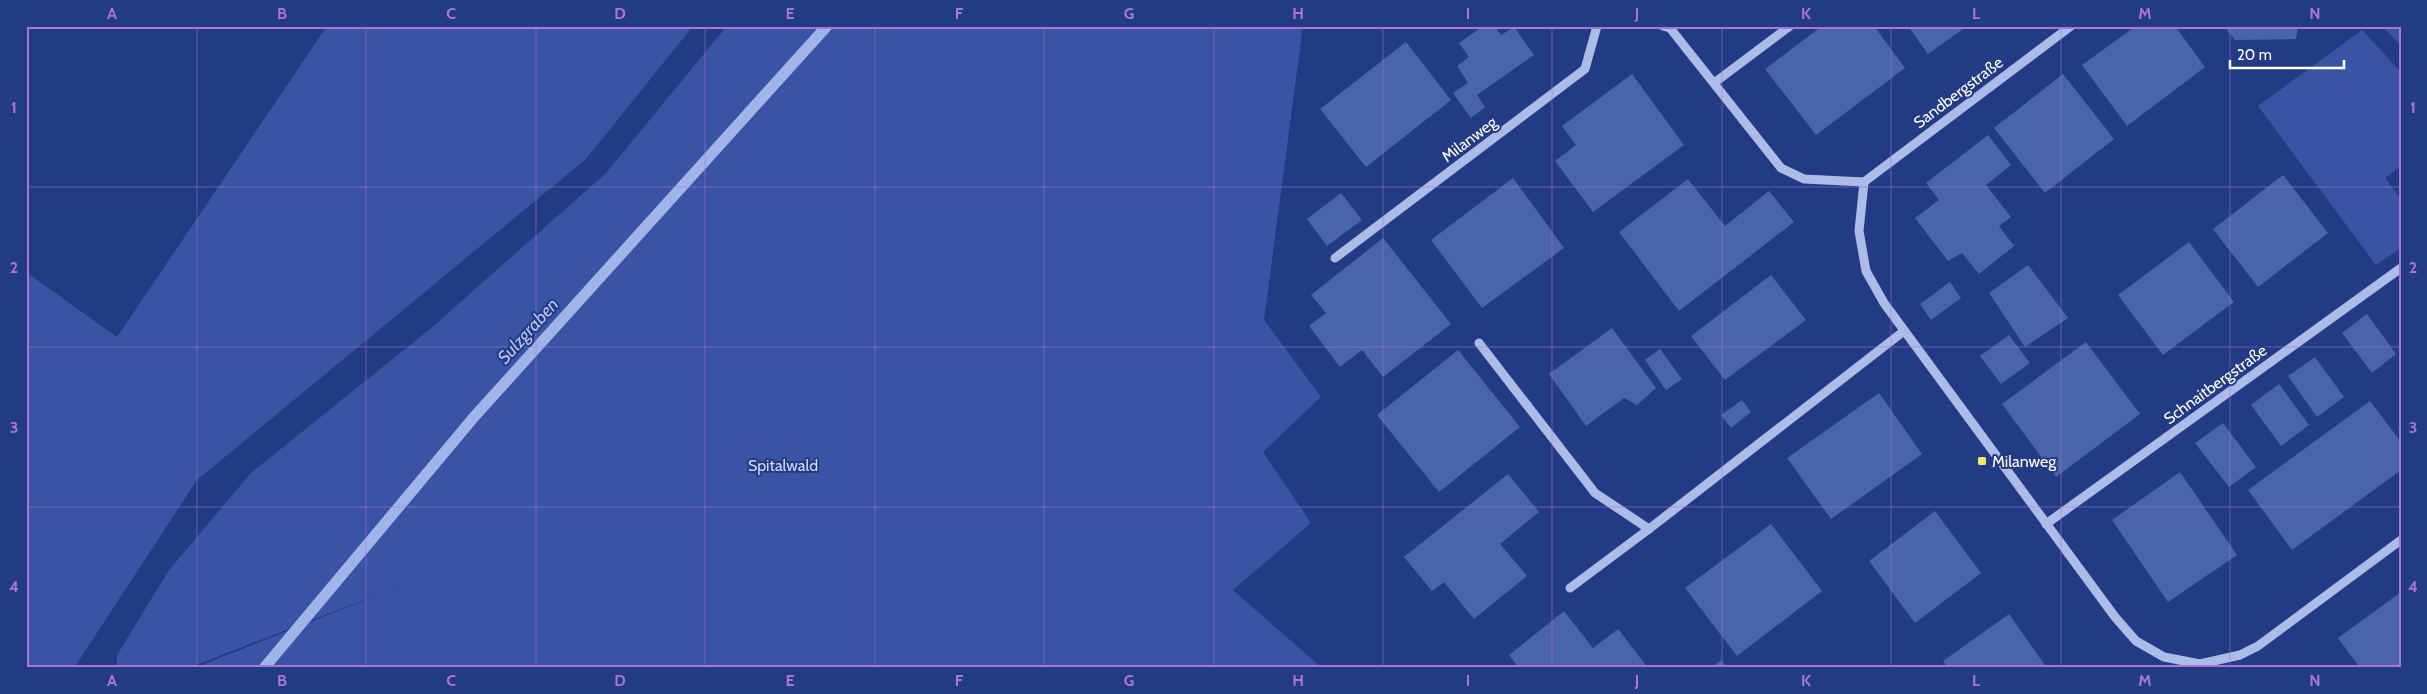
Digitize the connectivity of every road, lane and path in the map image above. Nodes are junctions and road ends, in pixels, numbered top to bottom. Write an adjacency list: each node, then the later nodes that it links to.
1 (1597, 26): 7 (street, Milanweg)
2 (1663, 26): 5 (street)
3 (1790, 26): 5 (street)
4 (2071, 26): 6 (street, Sandbergstraße)
5 (1714, 83): 6 (street)
6 (1864, 182): 9 (street)
7 (1335, 258)
8 (2401, 268): 11 (street, Schnaitbergstraße)
9 (1904, 330): 11 (street); 12 (street)
10 (1479, 343): 12 (street)
11 (2046, 524): 15 (street)
12 (1649, 529): 14 (street)
13 (2401, 540): 15 (street)
14 (1570, 588)
15 (2200, 666)

